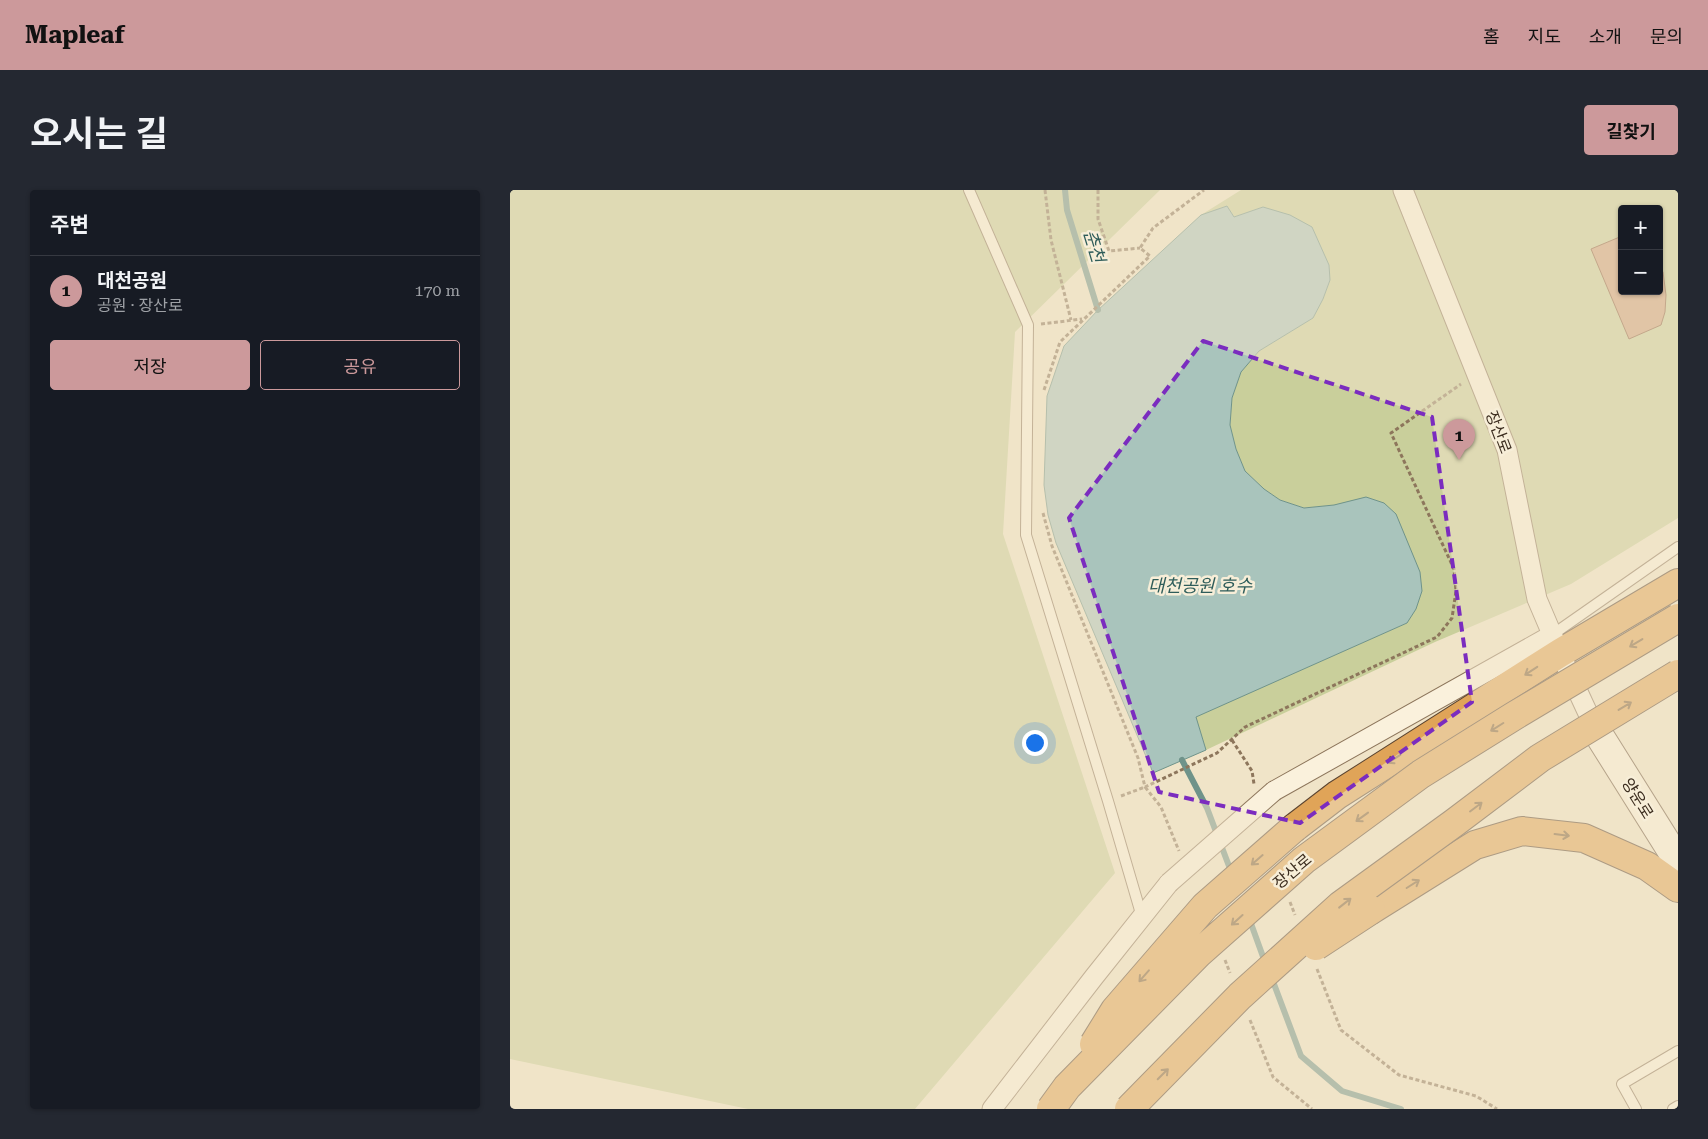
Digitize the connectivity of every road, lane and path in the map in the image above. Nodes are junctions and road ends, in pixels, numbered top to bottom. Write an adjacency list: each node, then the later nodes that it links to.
1 (969, 190): 9 (lane)
2 (1045, 190): 8 (path)
3 (1098, 190): 6 (path)
4 (1204, 190): 6 (path)
5 (1403, 190): 10 (street, 장산로)
6 (1140, 248): 7 (path)
7 (1084, 319): 8 (path); 11 (path)
8 (1071, 320): 9 (path)
9 (1028, 325): 24 (lane)
10 (1476, 373): 16 (street, 장산로); 19 (path)
11 (1043, 393)
12 (1042, 513): 19 (path)
13 (1678, 547): 16 (lane)
14 (1678, 584): 16 (highway)
15 (1678, 618): 29 (highway, 장산로, one-way to 29, bridge)
16 (1556, 644): 18 (street, 장산로); 24 (street, bridge); 29 (highway, one-way to 29, bridge)
17 (1678, 674): 27 (highway, one-way to 17, bridge)
18 (1598, 735): 21 (main road, 양운로)
19 (1232, 740): 20 (path)
20 (1254, 789)
21 (1678, 861)
22 (1678, 888): 27 (highway, one-way to 22, bridge)
23 (1288, 896): 25 (path)
24 (1142, 917): 31 (street)
25 (1298, 923)
26 (1316, 968): 34 (path)
27 (1240, 996): 33 (highway, one-way to 27, bridge)
28 (1678, 1052): 35 (lane)
29 (1067, 1087): 32 (highway, 장산로, bridge)
30 (1678, 1106): 36 (lane)
31 (992, 1109)
32 (1051, 1109)
33 (1128, 1109)
34 (1497, 1109)
35 (1636, 1109)
36 (1674, 1109)

